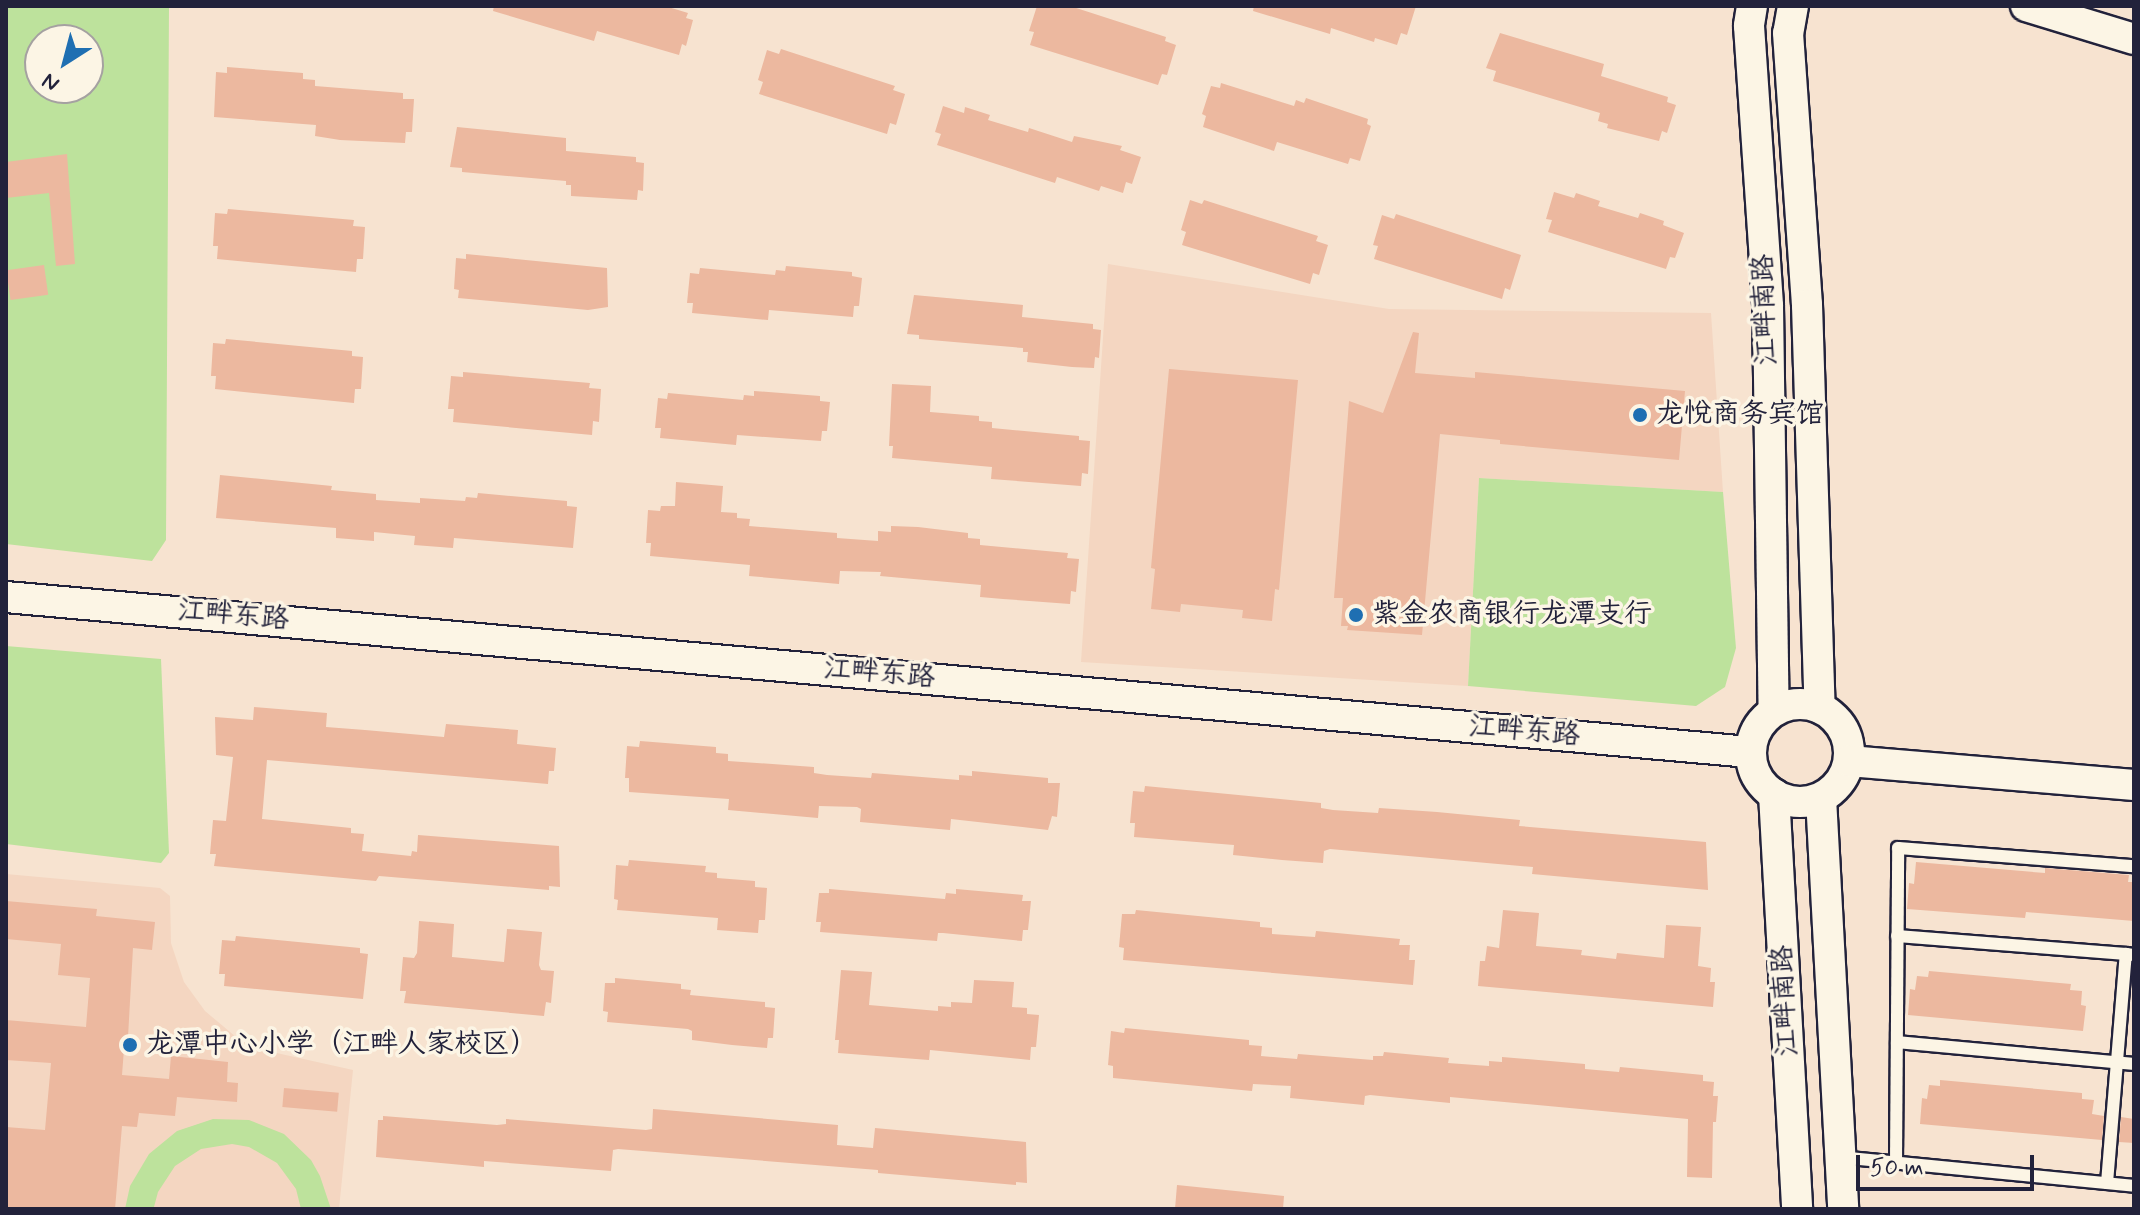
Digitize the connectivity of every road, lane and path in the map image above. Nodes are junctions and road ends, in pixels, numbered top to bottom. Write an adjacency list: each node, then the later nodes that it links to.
1 (1752, 6): 7 (street, 江畔南路)
2 (1793, 6): 6 (street, 江畔南路)
3 (2026, 6): 4 (street)
4 (2134, 39)
5 (6, 597): 8 (street, 江畔东路)
6 (1820, 708): 7 (street); 9 (street)
7 (1774, 711): 8 (street)
8 (1751, 752): 11 (street)
9 (1849, 761): 10 (street); 12 (street)
10 (2134, 785)
11 (1774, 794): 12 (street); 23 (street, 江畔南路)
12 (1821, 798): 19 (street, 江畔南路)
13 (2134, 866): 14 (lane)
14 (1897, 936): 15 (lane); 16 (lane)
15 (2130, 954): 17 (lane)
16 (1897, 1042): 17 (lane); 20 (lane)
17 (2117, 1063): 18 (lane); 21 (lane)
18 (2134, 1064)
19 (1840, 1157): 20 (lane); 24 (street, 江畔南路)
20 (1896, 1162): 21 (lane)
21 (2107, 1183): 22 (lane)
22 (2134, 1186)
23 (1797, 1209)
24 (1843, 1209)

